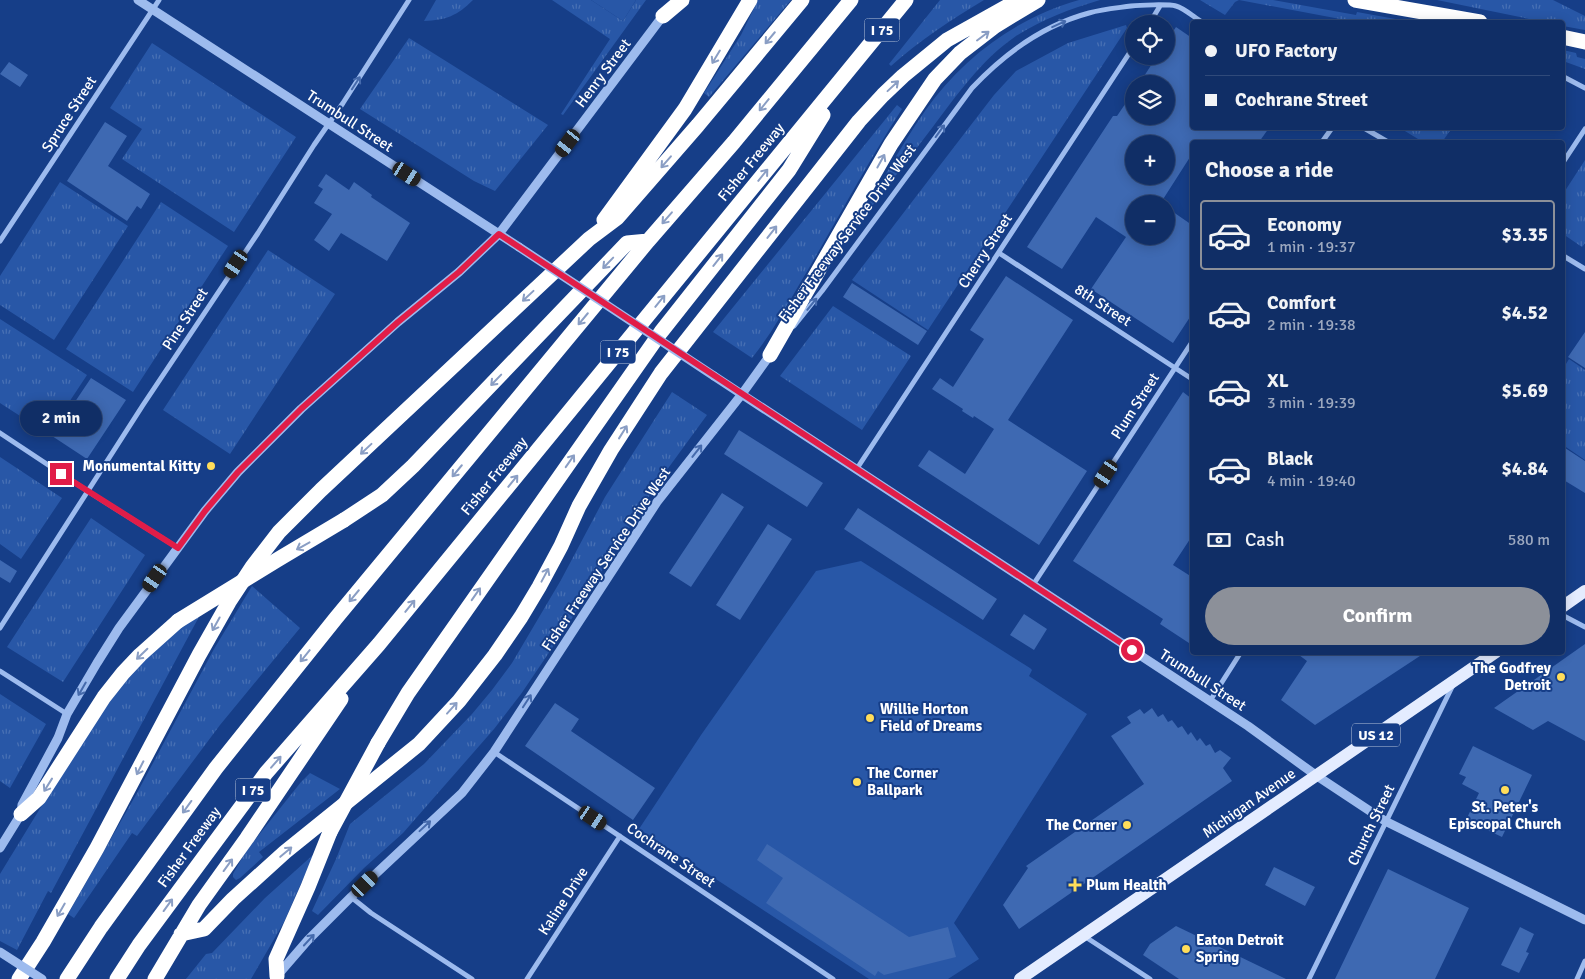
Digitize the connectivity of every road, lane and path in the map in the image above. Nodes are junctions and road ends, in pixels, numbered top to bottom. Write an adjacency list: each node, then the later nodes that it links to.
1 (138, 0): 14 (street, Trumbull Street)
2 (159, 0): 14 (street, Spruce Street)
3 (410, 0): 25 (street, Pine Street, one-way to 3)
4 (674, 0): 16 (street, Henry Street)
5 (682, 0): 16 (highway)
6 (750, 0): 31 (highway, one-way to 31)
7 (802, 0): 31 (highway, one-way to 31)
8 (851, 0): 33 (highway, Fisher Freeway / I 75, one-way to 33)
9 (906, 0): 21 (highway, Fisher Freeway / I 75)
10 (1025, 0): 67 (highway, one-way to 10)
11 (1038, 0): 38 (highway, one-way to 11)
12 (1355, 0): 18 (highway)
13 (1160, 6): 15 (street); 17 (street, Fisher Freeway Service Drive West); 38 (street, Fisher Freeway Service Drive West, one-way to 13)
14 (152, 9): 25 (street, Trumbull Street); 32 (street, Spruce Street)
15 (1154, 15)
16 (663, 16): 30 (street, Henry Street)
17 (1199, 20)
18 (1469, 20)
19 (1565, 38): 20 (highway)
20 (1585, 42)
21 (857, 60): 52 (highway, Fisher Freeway / I 75, one-way to 21); 71 (highway, one-way to 21, bridge)
22 (1125, 60): 34 (street, Cherry Street)
23 (1565, 78): 24 (street)
24 (1585, 88)
25 (329, 124): 30 (street, Trumbull Street); 44 (street, Pine Street)
26 (1585, 129): 29 (street)
27 (1367, 130): 28 (street)
28 (1385, 140)
29 (1565, 159)
30 (499, 234): 41 (street, Trumbull Street, bridge); 45 (street, Henry Street)
31 (589, 239): 72 (highway, one-way to 72)
32 (0, 241)
33 (648, 241): 61 (highway, one-way to 61, bridge); 74 (highway, Fisher Freeway / I 75, one-way to 74)
34 (999, 254): 39 (street, 8th Street); 43 (street, Cherry Street)
35 (1565, 257): 36 (street)
36 (1585, 269)
37 (1190, 345): 39 (street, Plum Street)
38 (770, 355): 41 (street, Fisher Freeway Service Drive West)
39 (1176, 367): 40 (street, 8th Street); 46 (street, Plum Street)
40 (1190, 378)
41 (742, 394): 43 (street, Trumbull Street); 59 (street, Fisher Freeway Service Drive West, one-way to 41)
42 (0, 433): 44 (street)
43 (856, 470): 46 (street, Trumbull Street)
44 (89, 492): 45 (street); 51 (street, Pine Street)
45 (178, 548): 58 (street, Henry Street, one-way to 58)
46 (1033, 585): 57 (street, Trumbull Street)
47 (1585, 591): 48 (main road)
48 (1565, 605)
49 (1565, 617): 50 (street)
50 (1585, 627)
51 (0, 628)
52 (379, 644): 67 (highway, one-way to 52); 75 (highway, Fisher Freeway / I 75, one-way to 52)
53 (1239, 655): 57 (street)
54 (1492, 655): 56 (main road, Michigan Avenue / US 12)
55 (0, 671): 58 (street)
56 (1455, 682): 60 (main road, Michigan Avenue / US 12); 62 (street, Church Street)
57 (1210, 701): 60 (street, Trumbull Street)
58 (67, 714): 61 (street, Henry Street)
59 (494, 752): 63 (street, Cochrane Street); 65 (street, Fisher Freeway Service Drive West, one-way to 59)
60 (1317, 776): 62 (street, Trumbull Street); 68 (main road, Michigan Avenue / US 12)
61 (21, 814): 64 (street, Henry Street)
62 (1385, 821): 66 (street, Trumbull Street); 82 (street, Church Street)
63 (620, 836): 78 (street, Kaline Drive); 79 (street, Cochrane Street)
64 (0, 848)
65 (351, 897): 71 (street, Fisher Freeway Service Drive West, one-way to 65); 77 (street)
66 (1585, 920)
67 (181, 934): 76 (highway)
68 (1083, 936): 80 (main road, Michigan Avenue / US 12); 81 (street)
69 (0, 952): 73 (street, bridge)
70 (1585, 962): 83 (street)
71 (276, 978)
72 (19, 979)
73 (42, 979)
74 (67, 979)
75 (117, 979)
76 (155, 979)
77 (472, 979)
78 (527, 979)
79 (833, 979)
80 (1020, 979)
81 (1150, 979)
82 (1309, 979)
83 (1577, 979)

